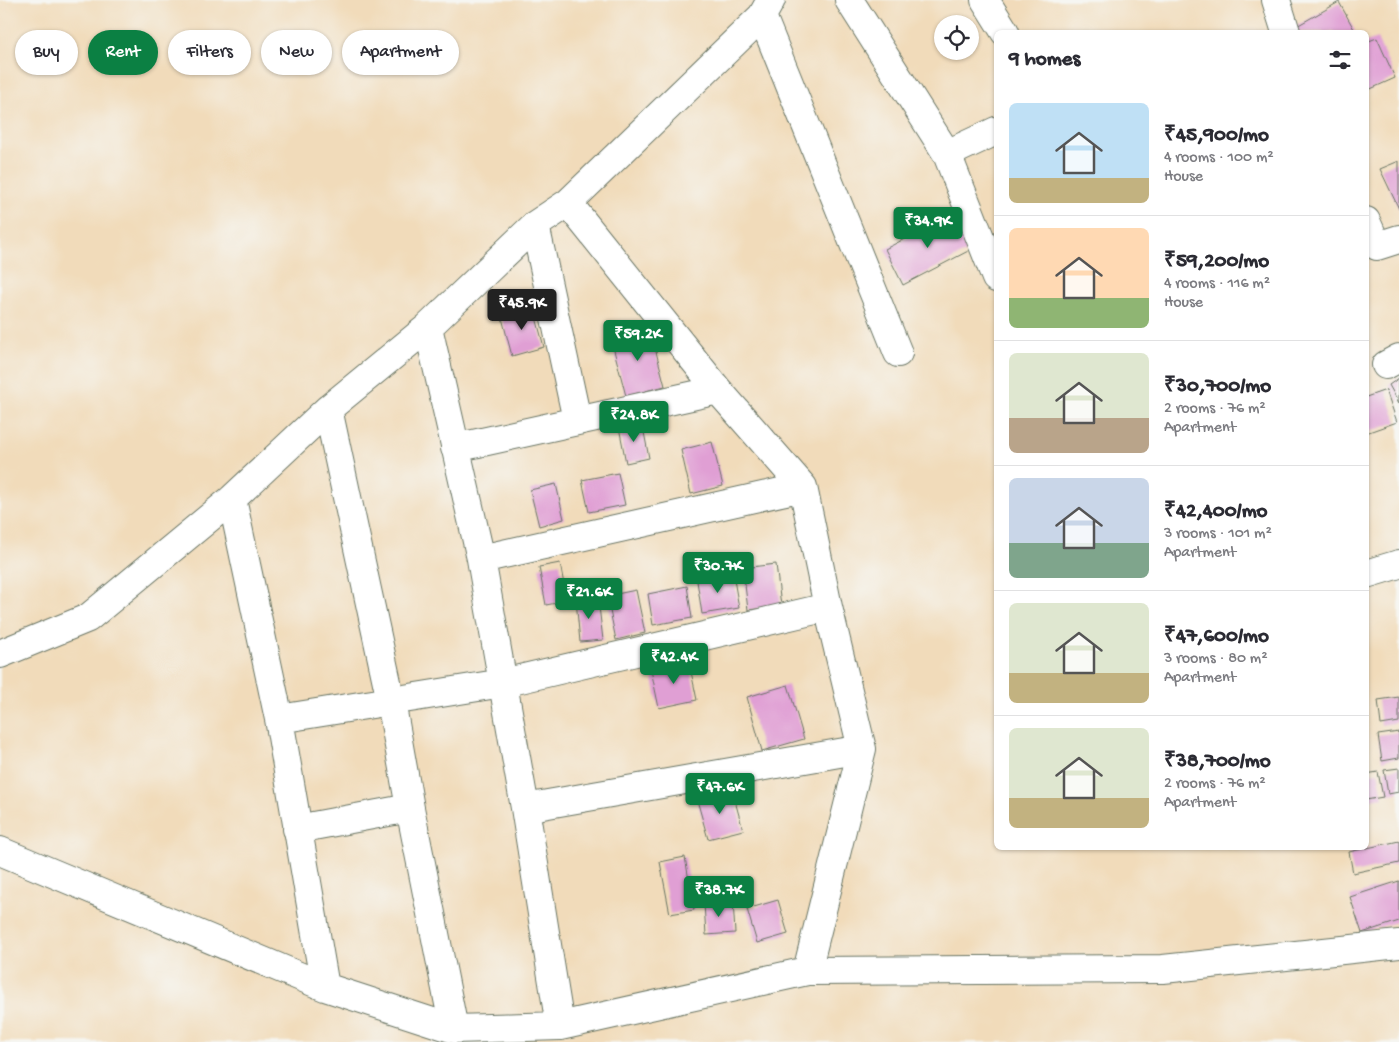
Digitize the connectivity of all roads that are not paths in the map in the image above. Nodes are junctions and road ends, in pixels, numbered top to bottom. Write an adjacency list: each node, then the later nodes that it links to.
1 (849, 0): 6 (street)
2 (985, 0): 4 (street)
3 (767, 8): 7 (street); 13 (street)
4 (1004, 30)
5 (994, 132): 6 (street)
6 (947, 154): 11 (street)
7 (568, 203): 8 (street); 14 (street)
8 (535, 225): 12 (street); 16 (street)
9 (1369, 228): 10 (street)
10 (1399, 239)
11 (994, 273)
12 (428, 327): 15 (street); 17 (street)
13 (898, 353)
14 (718, 390): 16 (street); 18 (street)
15 (328, 409): 19 (street); 26 (street)
16 (577, 420): 17 (street)
17 (455, 448): 20 (street)
18 (803, 487): 20 (street); 23 (street)
19 (232, 499): 24 (street); 27 (street)
20 (481, 559): 25 (street)
21 (1399, 564): 22 (street)
22 (1369, 573)
23 (828, 607): 25 (street); 28 (street)
24 (0, 654)
25 (503, 683): 26 (street); 30 (street)
26 (391, 701): 27 (street); 29 (street)
27 (278, 719): 31 (street)
28 (862, 749): 30 (street); 34 (street)
29 (410, 808): 31 (street); 37 (street)
30 (525, 808): 36 (street)
31 (298, 829): 35 (street)
32 (0, 850): 35 (street)
33 (1399, 944): 34 (street)
34 (807, 971): 36 (street)
35 (325, 987): 37 (street)
36 (560, 1026): 37 (street)
37 (454, 1029)

